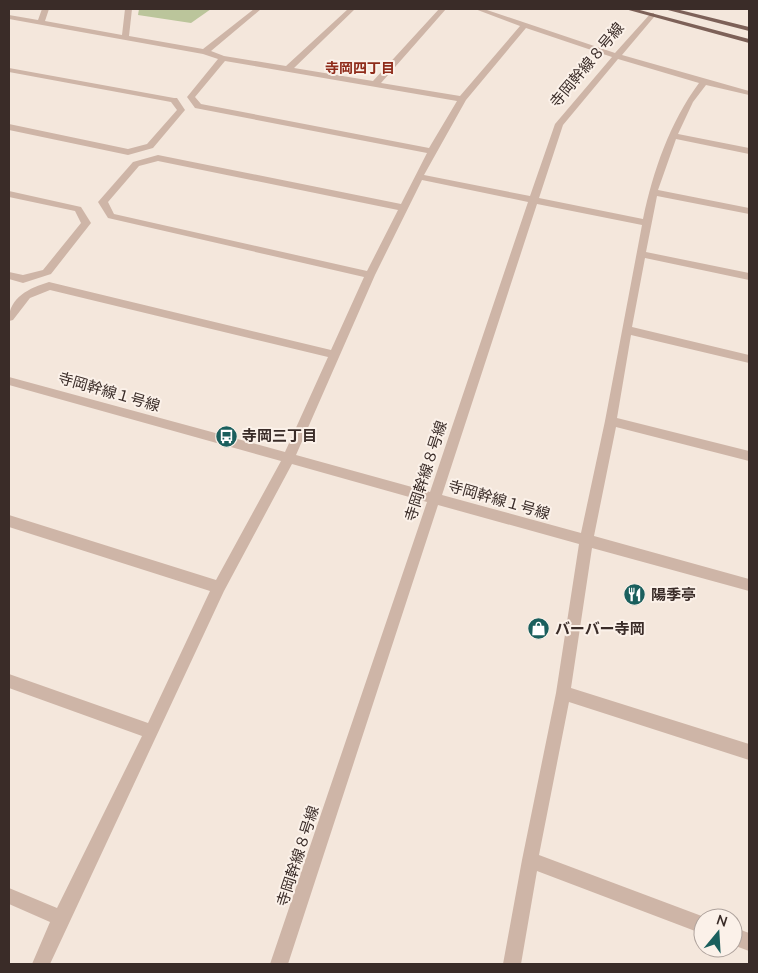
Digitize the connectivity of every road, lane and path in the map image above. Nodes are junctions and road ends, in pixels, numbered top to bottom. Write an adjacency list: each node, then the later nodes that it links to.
1 (45, 9): 11 (street)
2 (129, 9): 14 (street)
3 (258, 9): 16 (street)
4 (352, 9): 19 (street)
5 (443, 9): 22 (street)
6 (478, 9): 12 (street)
7 (629, 9): 9 (main road)
8 (668, 9): 13 (main road)
9 (650, 15): 15 (main road); 17 (street, 寺岡幹線８号線)
10 (9, 17): 11 (street)
11 (41, 22): 14 (street)
12 (525, 25): 17 (street); 24 (street)
13 (749, 29)
14 (125, 38): 16 (street)
15 (749, 41)
16 (206, 52): 18 (street)
17 (615, 56): 21 (street); 32 (street, 寺岡幹線８号線)
18 (223, 58): 19 (street); 27 (street)
19 (288, 69): 22 (street)
20 (9, 70): 25 (street)
21 (704, 82): 23 (street); 26 (street)
22 (375, 84): 24 (street)
23 (749, 93)
24 (462, 99): 27 (street)
25 (9, 127)
26 (672, 136): 28 (street); 30 (street)
27 (432, 151): 29 (street)
28 (749, 151)
29 (419, 177): 32 (street); 33 (street)
30 (653, 192): 34 (street); 35 (street)
31 (9, 194): 38 (street)
32 (533, 201): 35 (street); 48 (street, 寺岡幹線８号線)
33 (403, 208): 37 (street); 37 (street)
34 (749, 211)
35 (647, 223): 36 (street)
36 (642, 254): 39 (street); 41 (street)
37 (370, 275): 42 (street)
38 (9, 276)
39 (749, 277)
40 (9, 317): 42 (street)
41 (626, 330): 43 (street); 45 (street)
42 (335, 355): 47 (street)
43 (749, 359)
44 (9, 381): 47 (street, 寺岡幹線１号線)
45 (611, 421): 46 (street); 50 (street)
46 (749, 456)
47 (288, 458): 48 (street, 寺岡幹線１号線); 52 (street)
48 (434, 499): 50 (street, 寺岡幹線１号線); 62 (street, 寺岡幹線８号線)
49 (9, 521): 52 (street)
50 (586, 541): 51 (street, 寺岡幹線１号線); 54 (street)
51 (749, 585)
52 (219, 587): 55 (street)
53 (9, 681): 55 (street)
54 (563, 693): 56 (street); 57 (street)
55 (152, 732): 59 (street)
56 (749, 752)
57 (530, 860): 60 (street); 63 (street)
58 (9, 896): 59 (street)
59 (61, 918): 61 (street)
60 (693, 921)
61 (41, 964)
62 (279, 964)
63 (512, 964)

